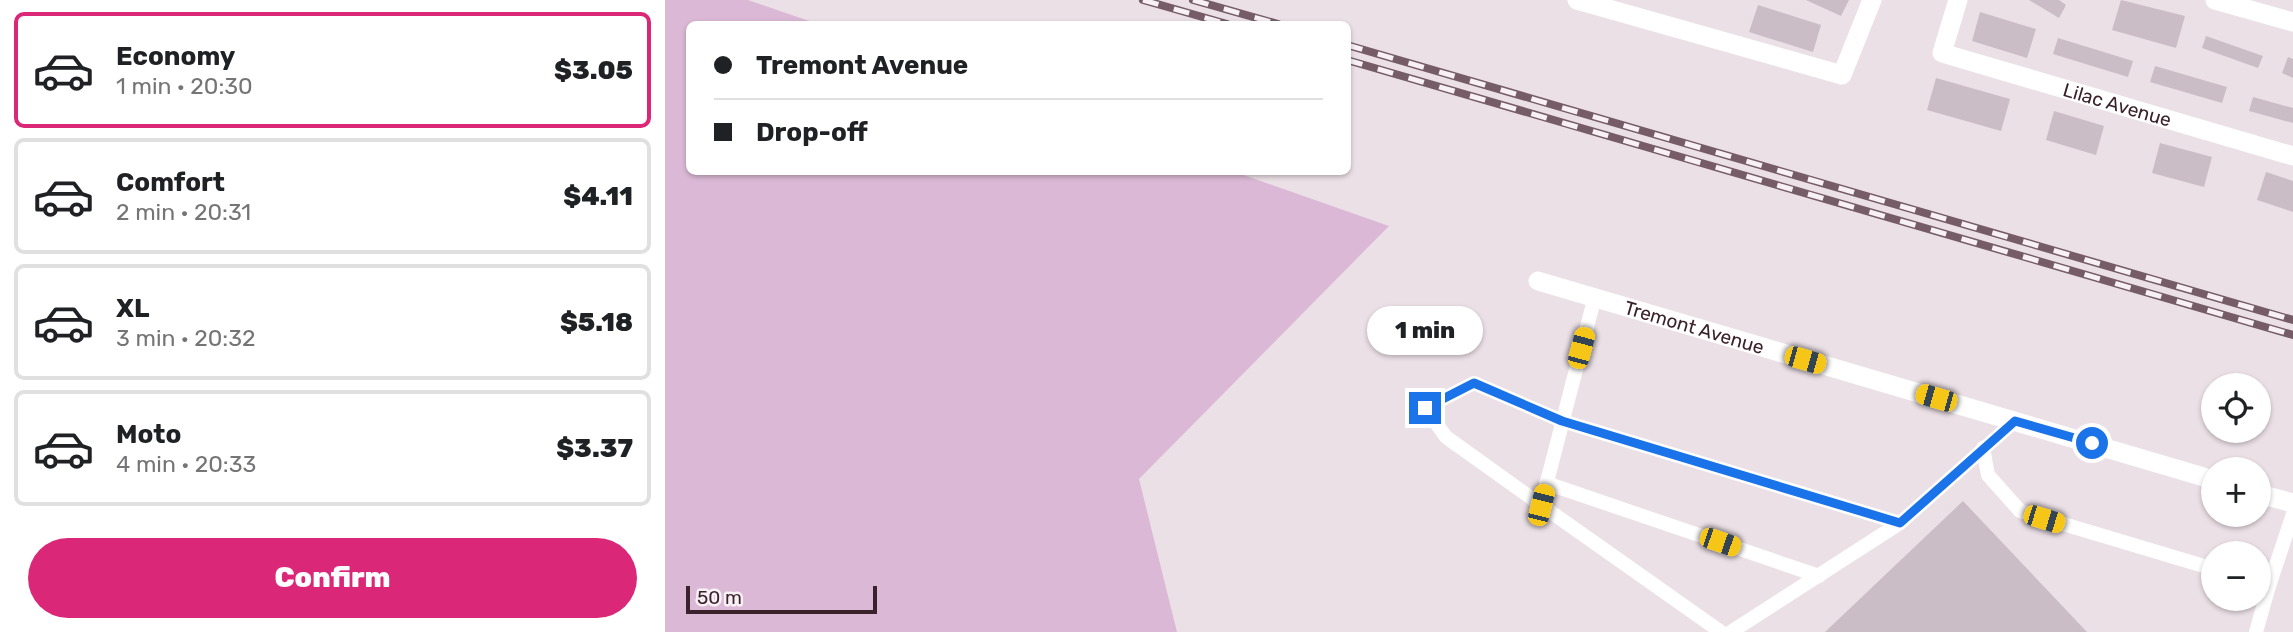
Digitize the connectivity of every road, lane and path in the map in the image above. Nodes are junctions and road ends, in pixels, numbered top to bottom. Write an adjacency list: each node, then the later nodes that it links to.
1 (1577, 0): 2 (street)
2 (1872, 0)
3 (1958, 0): 6 (street, Lilac Avenue)
4 (2215, 0): 5 (street)
5 (2293, 22)
6 (2293, 156)
7 (1538, 281): 8 (street, Tremont Avenue)
8 (1594, 300): 9 (lane); 10 (street, Tremont Avenue)
9 (1562, 421): 13 (lane); 16 (lane); 18 (lane)
10 (2015, 421): 11 (lane); 12 (street, Tremont Avenue)
11 (1983, 449): 18 (lane); 19 (lane)
12 (2201, 476)
13 (1546, 483): 16 (lane); 21 (lane)
14 (2271, 497): 15 (street)
15 (2293, 503)
16 (1541, 505): 23 (lane)
17 (2293, 514): 20 (lane)
18 (1900, 523): 21 (lane)
19 (2201, 565)
20 (2271, 567)
21 (1819, 576): 24 (lane)
22 (2260, 611): 25 (lane)
23 (1721, 632)
24 (1731, 632)
25 (2256, 632)

